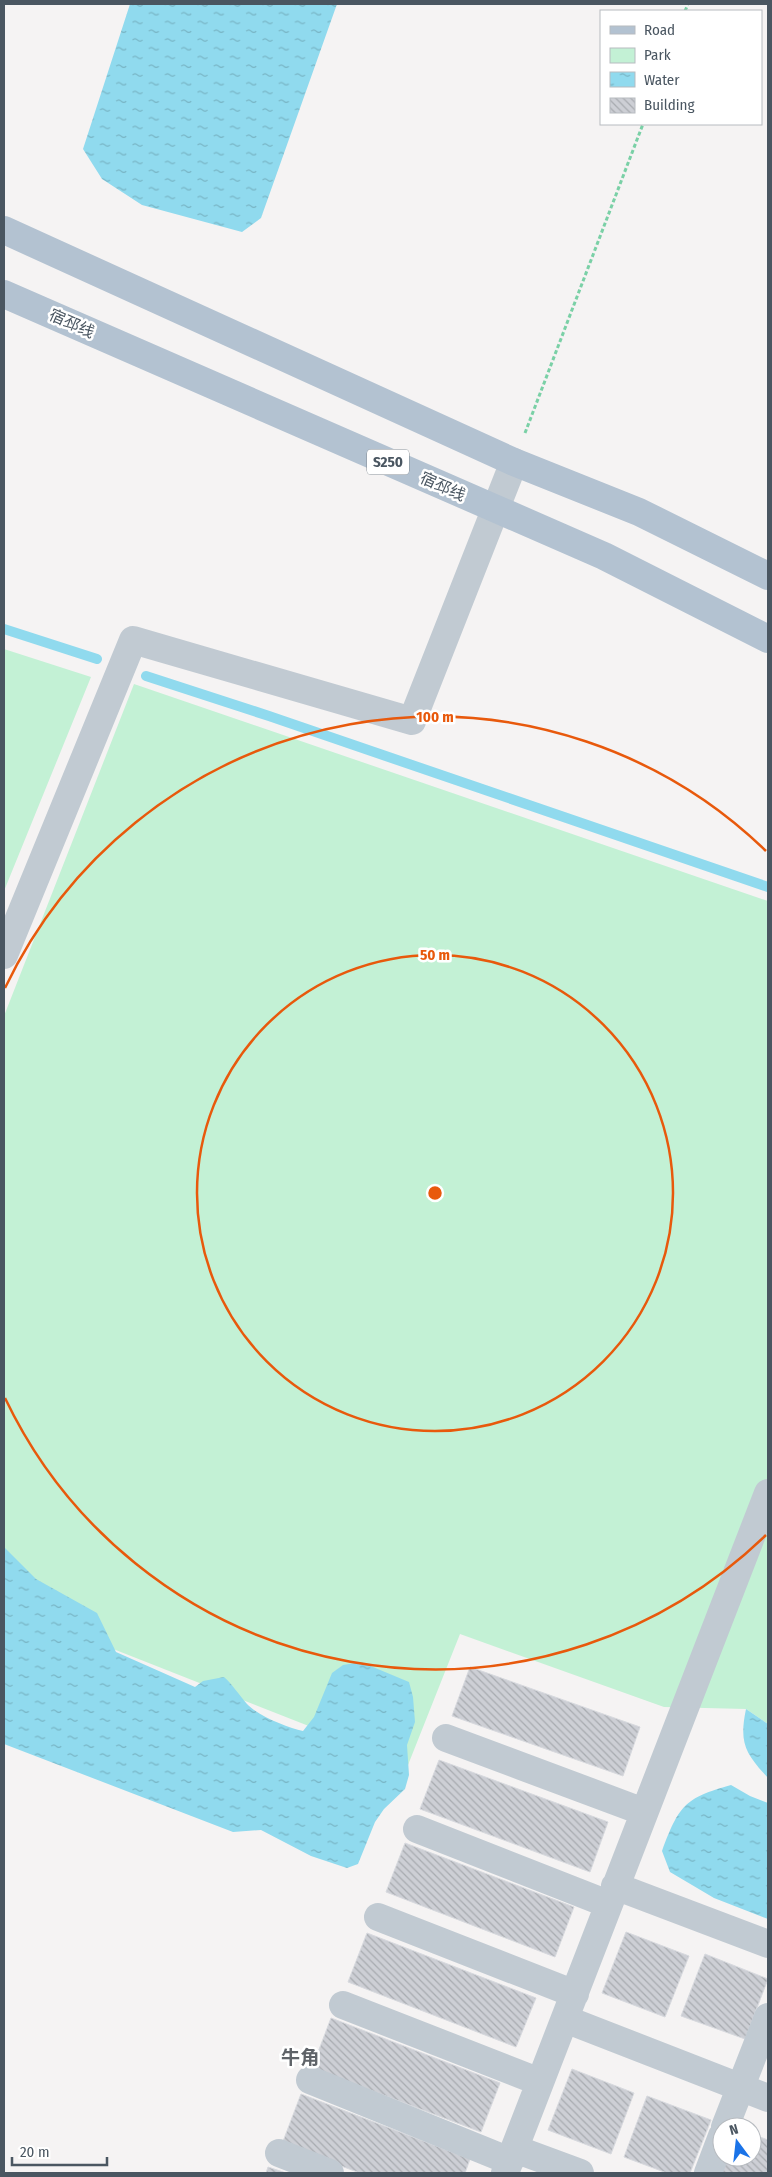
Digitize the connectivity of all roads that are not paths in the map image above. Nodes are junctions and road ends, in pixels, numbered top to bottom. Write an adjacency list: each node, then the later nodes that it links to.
1 (4, 230): 3 (main road)
2 (4, 294): 4 (main road, 宿邳线 / S250)
3 (514, 462): 4 (street); 5 (main road)
4 (495, 509): 6 (main road, 宿邳线 / S250); 7 (street)
5 (768, 576)
6 (768, 639)
7 (4, 955)
8 (768, 1493): 10 (street)
9 (446, 1738): 10 (street)
10 (644, 1812): 12 (street)
11 (417, 1830): 12 (street)
12 (612, 1895): 14 (street); 15 (street)
13 (378, 1917): 15 (street)
14 (768, 1944)
15 (574, 1994): 18 (street)
16 (343, 2005): 20 (street)
17 (768, 2017): 21 (street)
18 (564, 2019): 20 (street); 21 (street)
19 (310, 2080): 25 (street)
20 (540, 2082): 25 (street)
21 (740, 2087): 22 (street); 23 (street)
22 (768, 2098)
23 (729, 2117)
24 (279, 2153): 26 (street)
25 (510, 2161): 27 (street)
26 (330, 2173)
27 (580, 2173)

